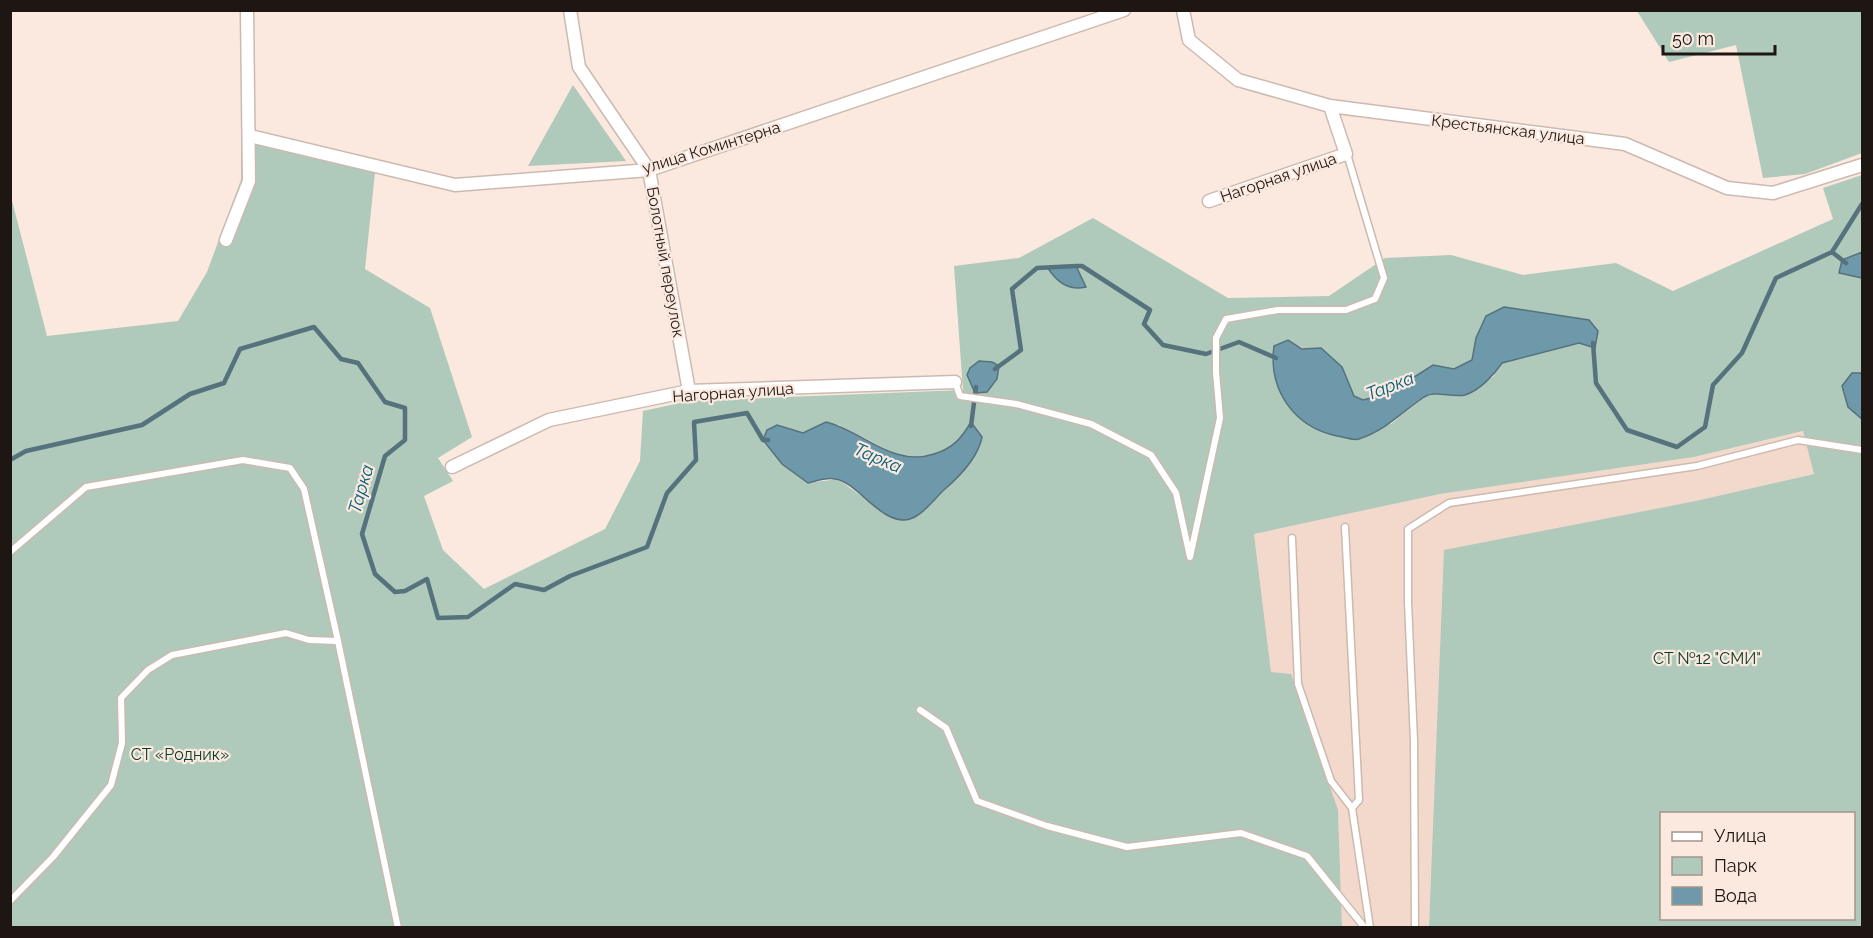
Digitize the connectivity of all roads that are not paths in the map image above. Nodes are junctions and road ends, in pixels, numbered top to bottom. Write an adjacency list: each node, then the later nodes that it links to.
1 (247, 10): 7 (street)
2 (570, 10): 10 (street, Болотный переулок)
3 (1124, 10): 5 (street, улица Коминтерна)
4 (1183, 10): 6 (street, Крестьянская улица)
5 (1106, 13): 10 (street, улица Коминтерна)
6 (1330, 106): 8 (street); 9 (street, Крестьянская улица)
7 (250, 135): 10 (street, улица Коминтерна); 12 (street)
8 (1347, 154): 11 (street, Нагорная улица); 13 (lane)
9 (1863, 165)
10 (649, 170): 14 (street, Болотный переулок)
11 (1209, 201)
12 (226, 240)
13 (955, 382): 14 (street, Нагорная улица)
14 (689, 391): 16 (street, Нагорная улица)
15 (1863, 450): 27 (lane)
16 (452, 467)
17 (1345, 527): 22 (lane)
18 (1292, 538): 22 (lane)
19 (11, 552): 20 (lane)
20 (338, 641): 23 (lane); 24 (lane)
21 (920, 710): 25 (lane)
22 (1352, 808): 26 (lane)
23 (10, 901)
24 (398, 927)
25 (1365, 927)
26 (1370, 927)
27 (1414, 927)

